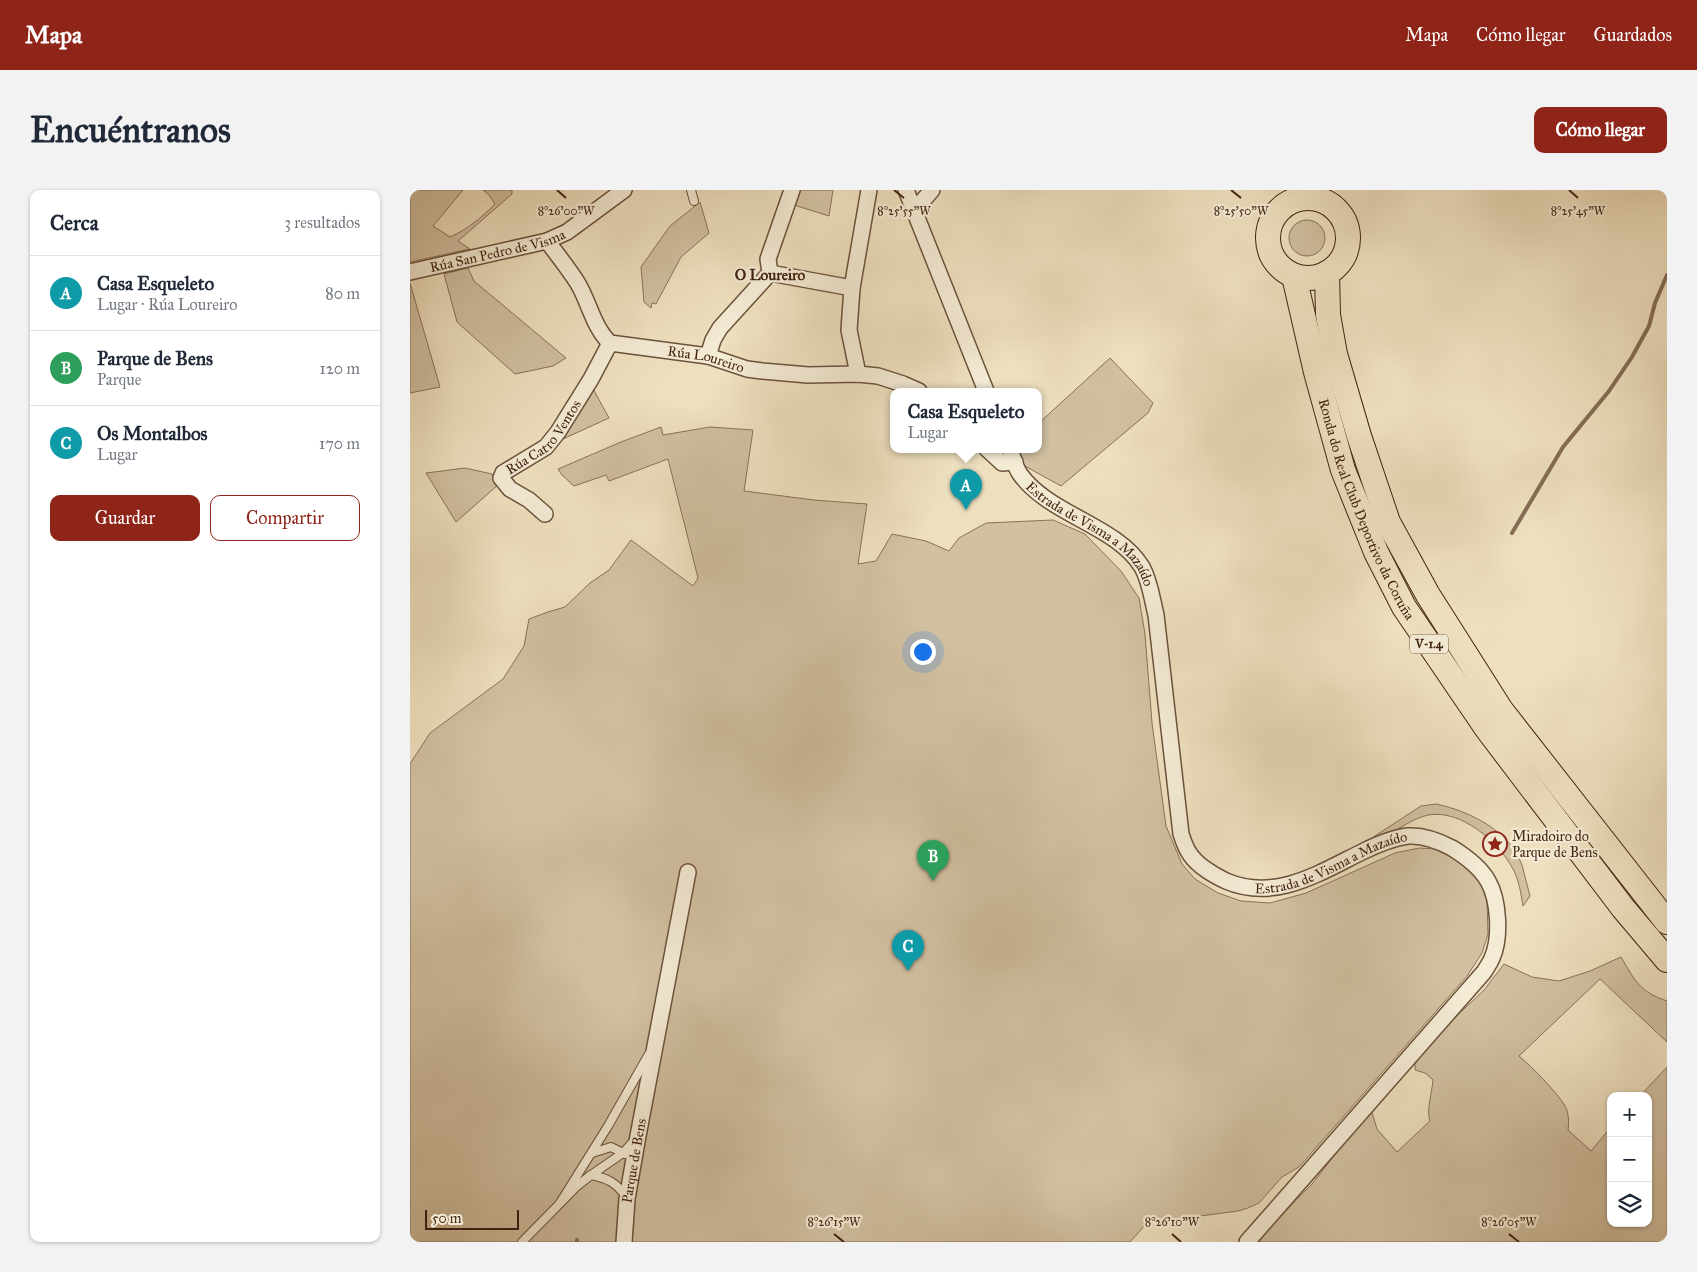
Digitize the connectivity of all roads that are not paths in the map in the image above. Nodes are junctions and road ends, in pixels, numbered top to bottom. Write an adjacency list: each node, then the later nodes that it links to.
1 (624, 190): 11 (street, Rúa San Pedro de Visma)
2 (691, 190): 9 (lane)
3 (792, 190): 13 (street)
4 (870, 190): 16 (street)
5 (906, 190): 10 (street)
6 (932, 190): 10 (street)
7 (1321, 195): 8 (highway); 14 (highway)
8 (1288, 197): 15 (highway)
9 (694, 201)
10 (914, 211): 21 (street)
11 (547, 241): 12 (street, Rúa San Pedro de Visma); 17 (street)
12 (412, 271)
13 (770, 273): 16 (street); 18 (street)
14 (1327, 273): 15 (highway); 26 (highway, Ronda do Real Club Deportivo da Coruña / V-1.4)
15 (1294, 276): 27 (highway, Ronda do Real Club Deportivo da Coruña / V-1.4)
16 (852, 288): 19 (street)
17 (610, 343): 18 (street, Rúa Loureiro); 24 (street, Rúa Catro Ventos)
18 (708, 356): 19 (street, Rúa Loureiro)
19 (858, 374): 20 (street, Rúa Loureiro)
20 (912, 388)
21 (985, 388)
22 (991, 453): 23 (street)
23 (1012, 456): 36 (street, Estrada de Visma a Mazaído)
24 (545, 514)
25 (688, 872): 28 (street, Parque de Bens)
26 (1667, 922)
27 (1667, 960)
28 (654, 1045): 29 (lane); 30 (street, Parque de Bens)
29 (592, 1153): 30 (lane); 33 (lane)
30 (629, 1155): 31 (lane); 32 (street, Parque de Bens)
31 (591, 1175): 32 (lane); 33 (lane)
32 (628, 1199): 35 (street, Parque de Bens)
33 (560, 1203): 34 (lane)
34 (522, 1242)
35 (624, 1242)
36 (1247, 1242)

